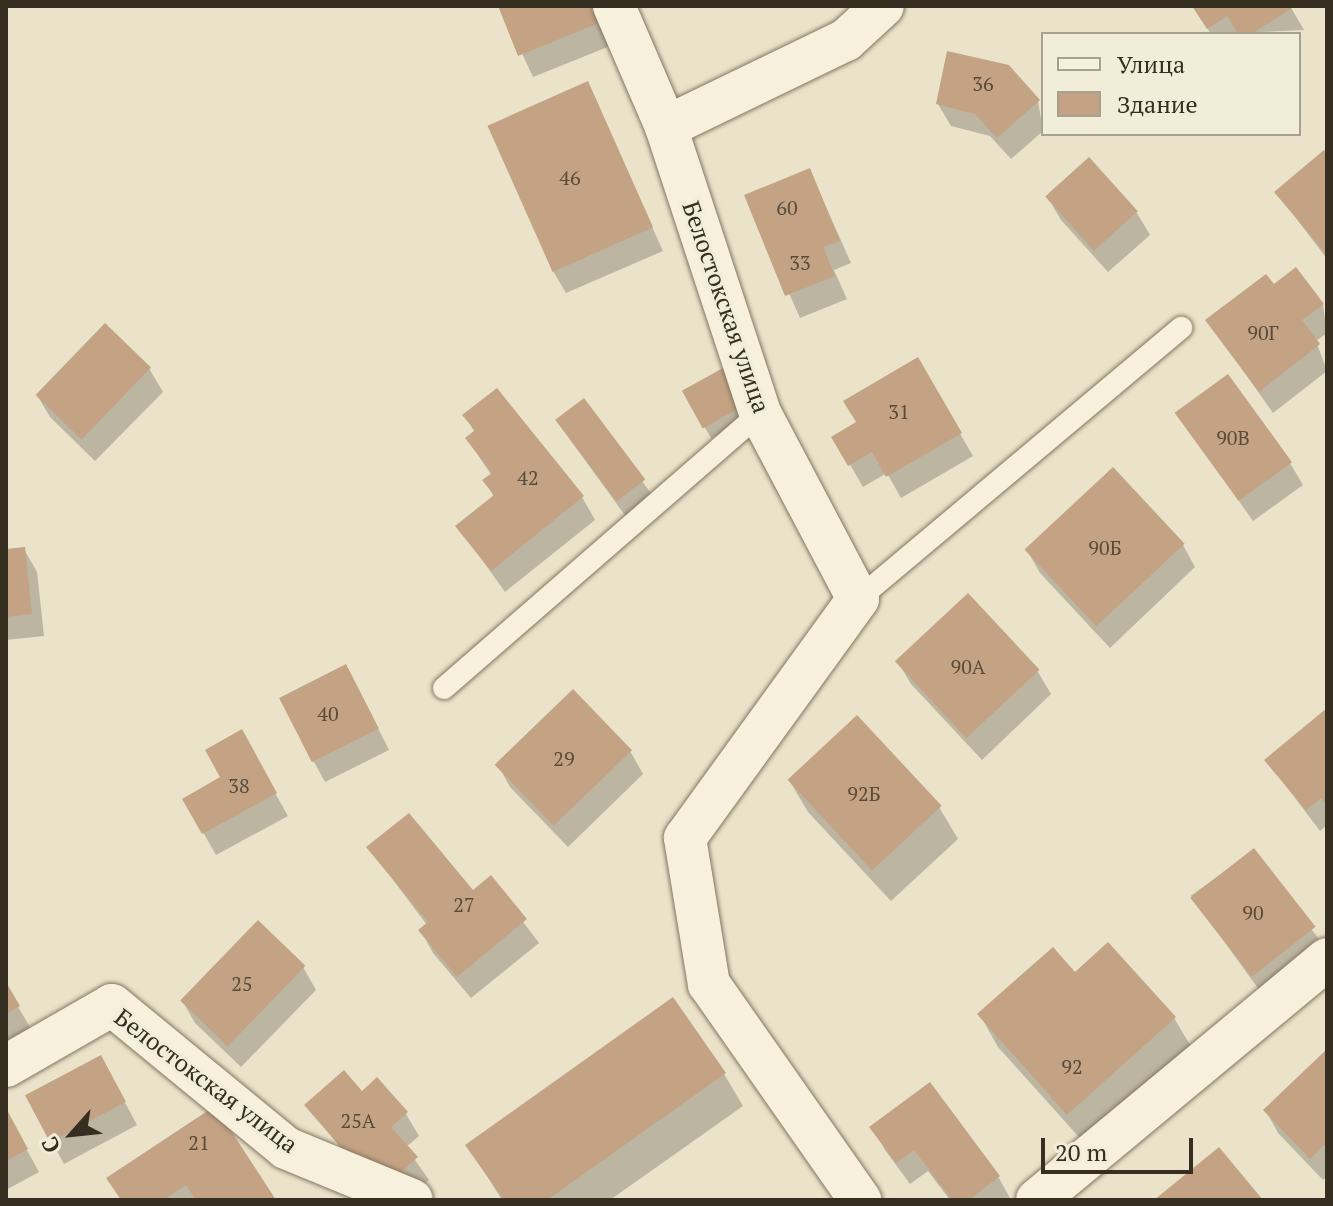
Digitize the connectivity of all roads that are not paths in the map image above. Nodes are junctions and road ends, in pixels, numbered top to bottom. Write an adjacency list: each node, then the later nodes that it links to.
1 (614, 6): 3 (street, Белостокская улица)
2 (883, 6): 3 (street)
3 (666, 127): 5 (street, Белостокская улица)
4 (1181, 328): 6 (lane)
5 (760, 413): 6 (street, Белостокская улица); 7 (lane)
6 (858, 599): 11 (street)
7 (444, 688)
8 (1327, 959): 12 (street)
9 (6, 1066): 10 (street, Белостокская улица)
10 (412, 1200)
11 (860, 1200)
12 (1037, 1200)

